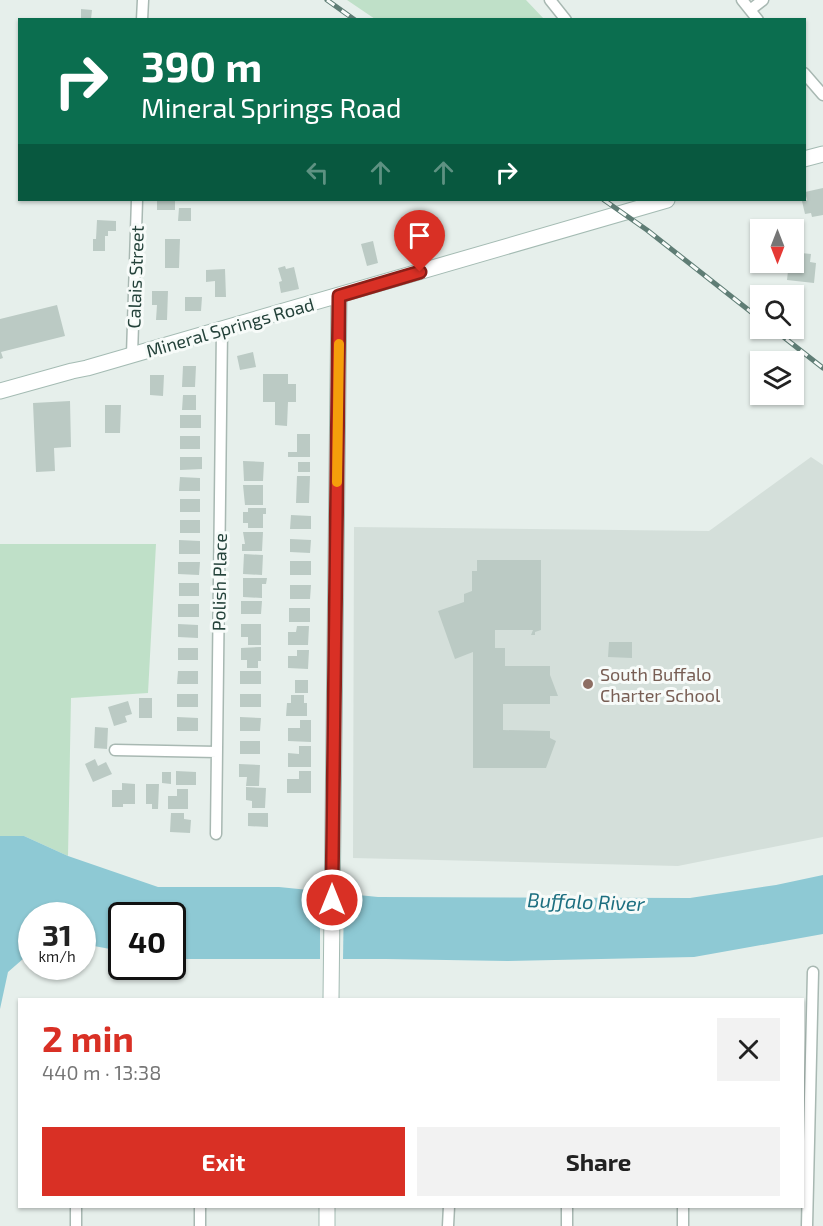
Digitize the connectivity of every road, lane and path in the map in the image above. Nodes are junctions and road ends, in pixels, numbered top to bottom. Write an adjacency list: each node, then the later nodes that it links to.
1 (143, 0): 6 (street)
2 (550, 0): 7 (street)
3 (742, 0): 5 (street)
4 (763, 0): 5 (street)
5 (750, 10): 8 (street)
6 (142, 18)
7 (564, 18)
8 (756, 18)
9 (806, 75): 10 (street)
10 (823, 95)
11 (823, 154): 12 (street)
12 (806, 158)
13 (137, 201): 17 (street, Calais Street)
14 (664, 201): 15 (street, Mineral Springs Road)
15 (339, 296): 16 (street, Mineral Springs Road); 23 (street)
16 (222, 329): 17 (street, Mineral Springs Road); 20 (street, Polish Place)
17 (132, 355): 18 (street, Mineral Springs Road)
18 (0, 391)
19 (115, 750): 20 (street)
20 (217, 752): 21 (street, Polish Place)
21 (216, 834)
22 (813, 972): 36 (street)
23 (331, 998)
24 (76, 1208): 30 (street)
25 (200, 1208): 31 (street)
26 (327, 1208): 32 (street)
27 (449, 1208): 33 (street)
28 (567, 1208): 34 (street)
29 (683, 1208): 35 (street)
30 (76, 1226)
31 (200, 1226)
32 (327, 1226)
33 (448, 1226)
34 (567, 1226)
35 (683, 1226)
36 (807, 1226)

